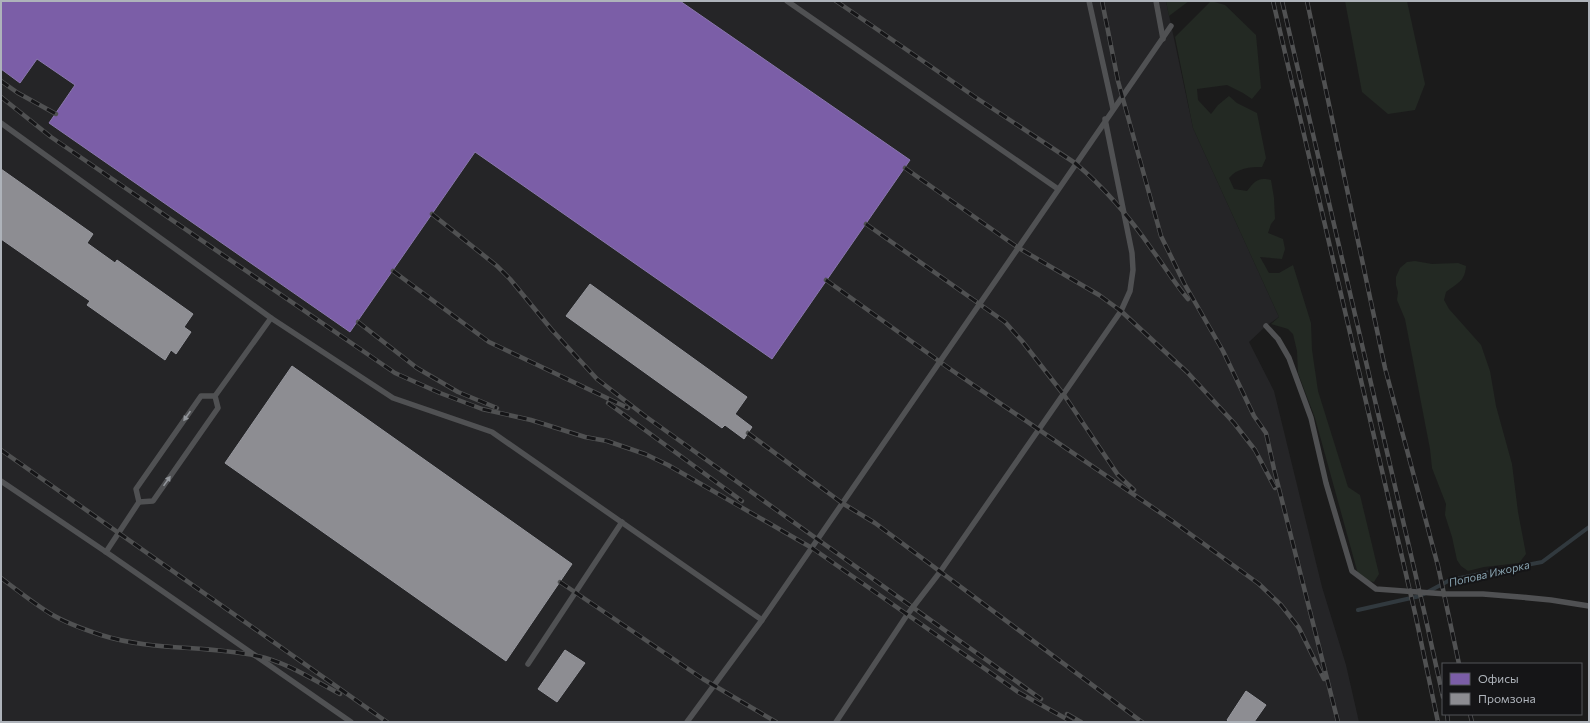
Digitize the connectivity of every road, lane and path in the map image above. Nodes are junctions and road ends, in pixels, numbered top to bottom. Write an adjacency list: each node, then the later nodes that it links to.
1 (787, 1): 9 (lane)
2 (1090, 1): 6 (lane)
3 (1156, 1): 5 (lane)
4 (1171, 26): 5 (lane)
5 (1163, 39): 6 (lane)
6 (1112, 109): 7 (lane)
7 (1106, 119): 9 (lane); 22 (lane)
8 (1, 123): 10 (lane)
9 (1058, 189): 18 (lane)
10 (271, 318): 12 (lane); 15 (lane)
11 (1266, 326): 17 (lane)
12 (215, 396): 14 (lane, one-way to 12); 14 (lane, one-way to 14)
13 (1, 481): 16 (lane)
14 (139, 502): 16 (lane)
15 (622, 522): 18 (lane); 19 (lane)
16 (106, 552): 20 (lane)
17 (1589, 606)
18 (762, 620): 21 (lane)
19 (528, 664)
20 (351, 722)
21 (687, 722)
22 (836, 722)

